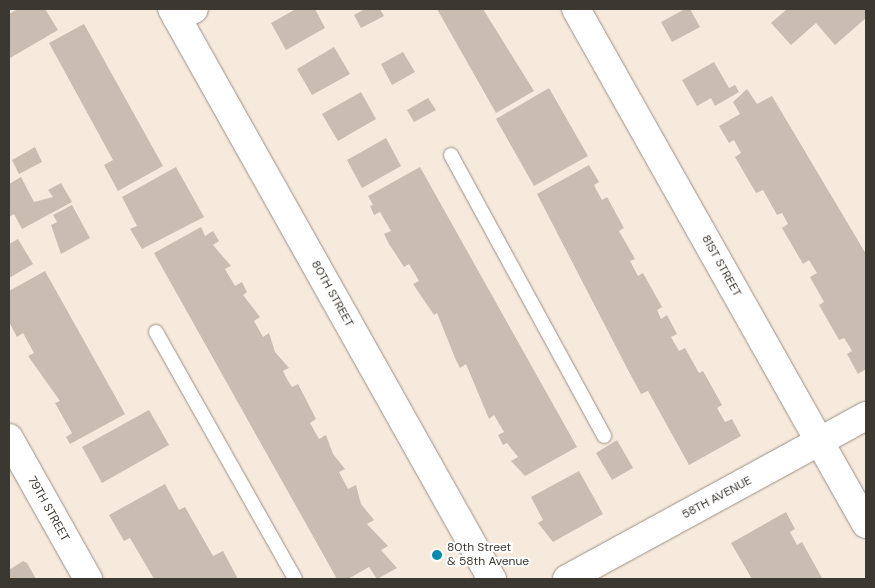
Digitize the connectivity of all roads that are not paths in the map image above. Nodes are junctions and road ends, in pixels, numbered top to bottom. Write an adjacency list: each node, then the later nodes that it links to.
1 (576, 9): 8 (street, 81ST STREET)
2 (181, 12): 12 (street, 80TH STREET)
3 (451, 155): 6 (lane)
4 (156, 332): 11 (lane)
5 (866, 416): 8 (street, 58TH AVENUE)
6 (604, 436)
7 (9, 438): 10 (street, 79TH STREET)
8 (820, 442): 9 (street, 81ST STREET); 13 (street, 58TH AVENUE)
9 (866, 524)
10 (88, 579)
11 (295, 579)
12 (492, 579)
13 (567, 579)

